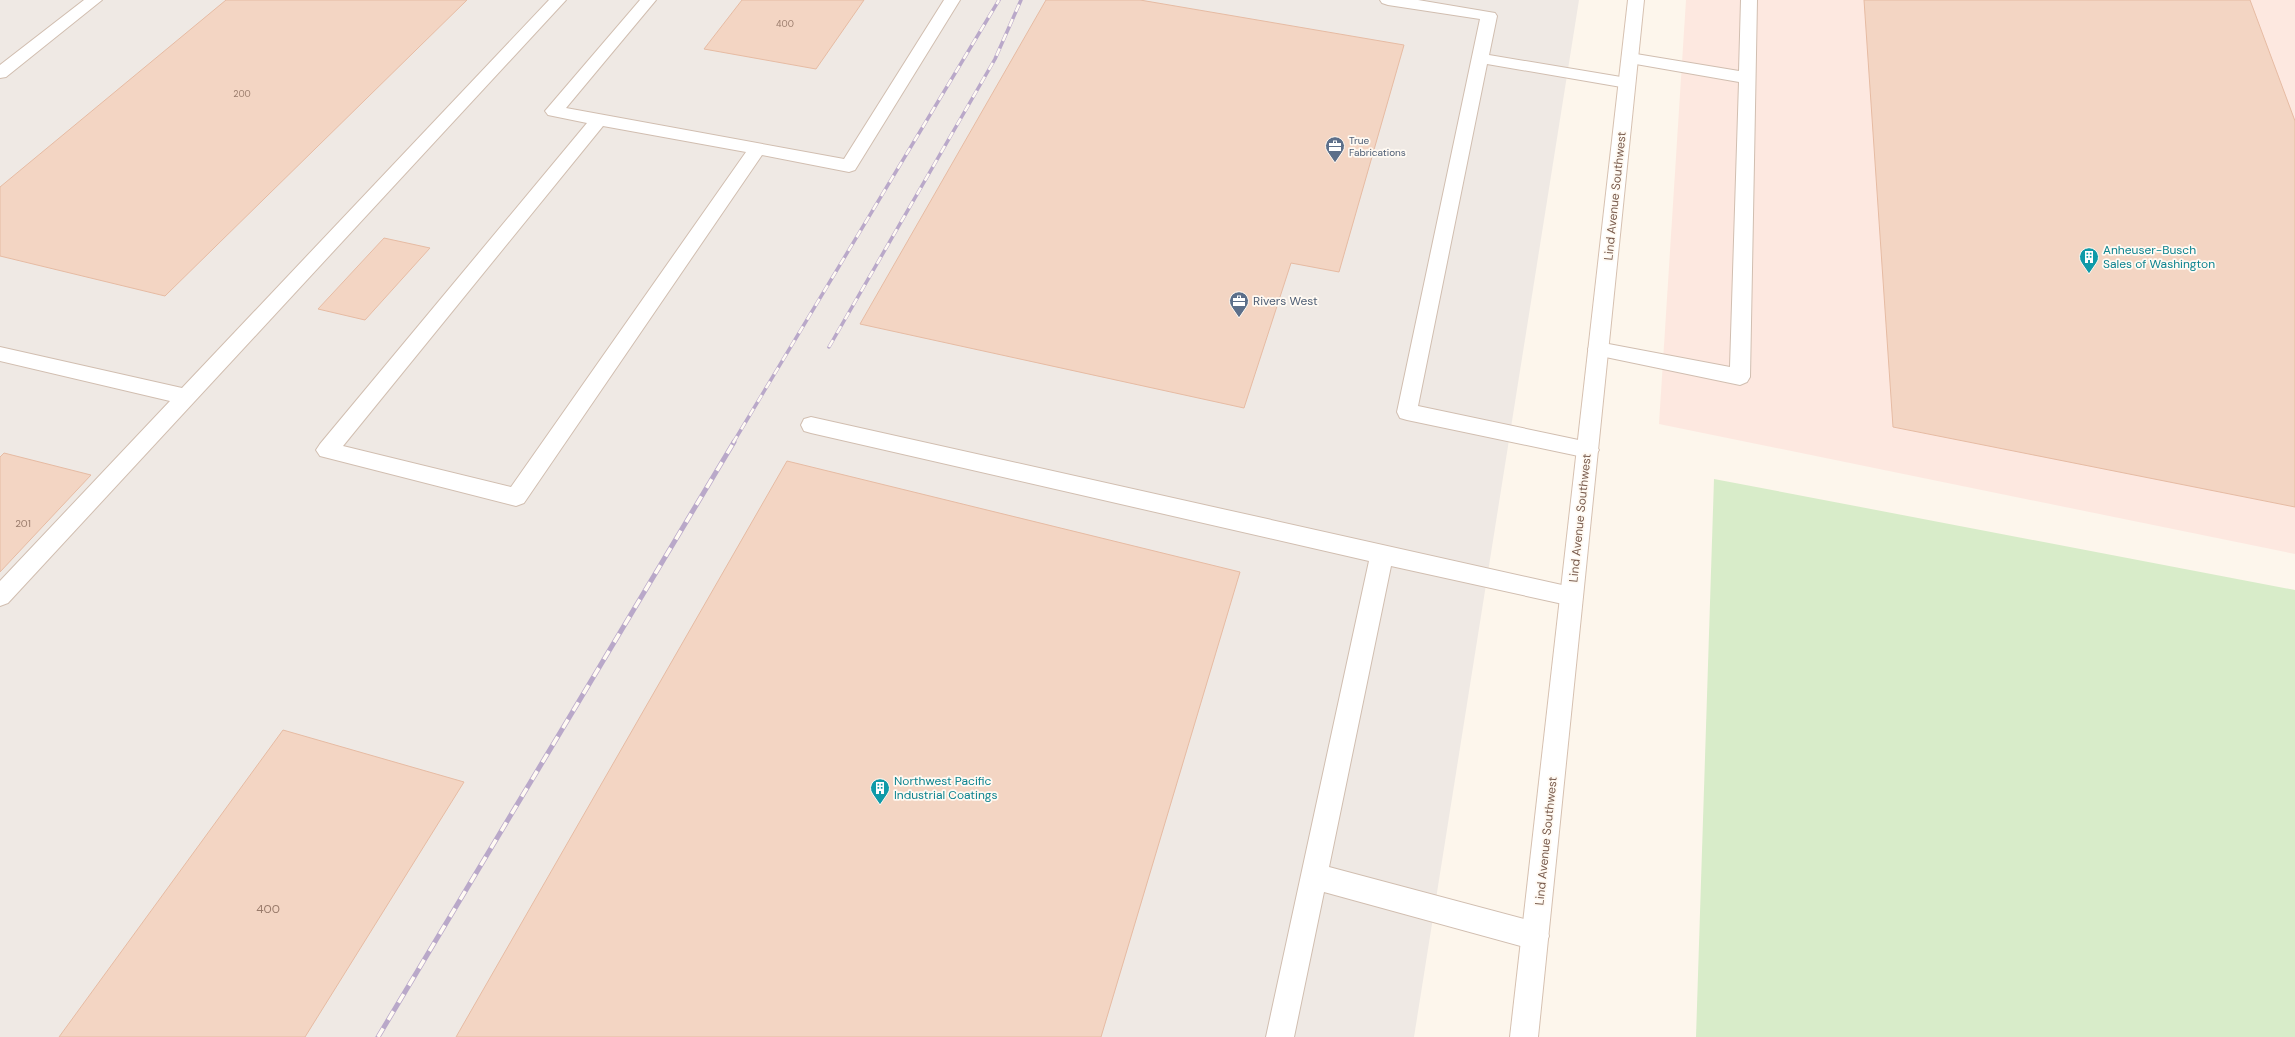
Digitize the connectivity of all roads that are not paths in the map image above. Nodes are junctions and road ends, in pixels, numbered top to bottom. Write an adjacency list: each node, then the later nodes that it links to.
1 (94, 0): 10 (main road)
2 (558, 0): 17 (main road)
3 (648, 0): 13 (main road)
4 (952, 0): 14 (main road)
5 (1388, 0): 8 (main road)
6 (1636, 0): 9 (main road, Lind Avenue Southwest)
7 (1750, 0): 11 (main road)
8 (1480, 58): 12 (main road); 19 (main road)
9 (1630, 58): 11 (main road); 12 (main road, Lind Avenue Southwest)
10 (0, 72)
11 (1748, 78): 15 (main road)
12 (1627, 82): 15 (main road, Lind Avenue Southwest)
13 (598, 120): 14 (main road); 14 (main road)
14 (757, 150)
15 (1598, 349): 19 (main road, Lind Avenue Southwest)
16 (0, 354): 17 (main road)
17 (186, 397): 21 (main road)
18 (811, 425): 20 (main road)
19 (1588, 450): 22 (main road, Lind Avenue Southwest)
20 (1382, 555): 22 (main road); 23 (main road)
21 (0, 596)
22 (1572, 596): 24 (main road, Lind Avenue Southwest)
23 (1314, 876): 24 (main road); 25 (main road)
24 (1535, 936): 26 (main road, Lind Avenue Southwest)
25 (1280, 1037)
26 (1524, 1037)

